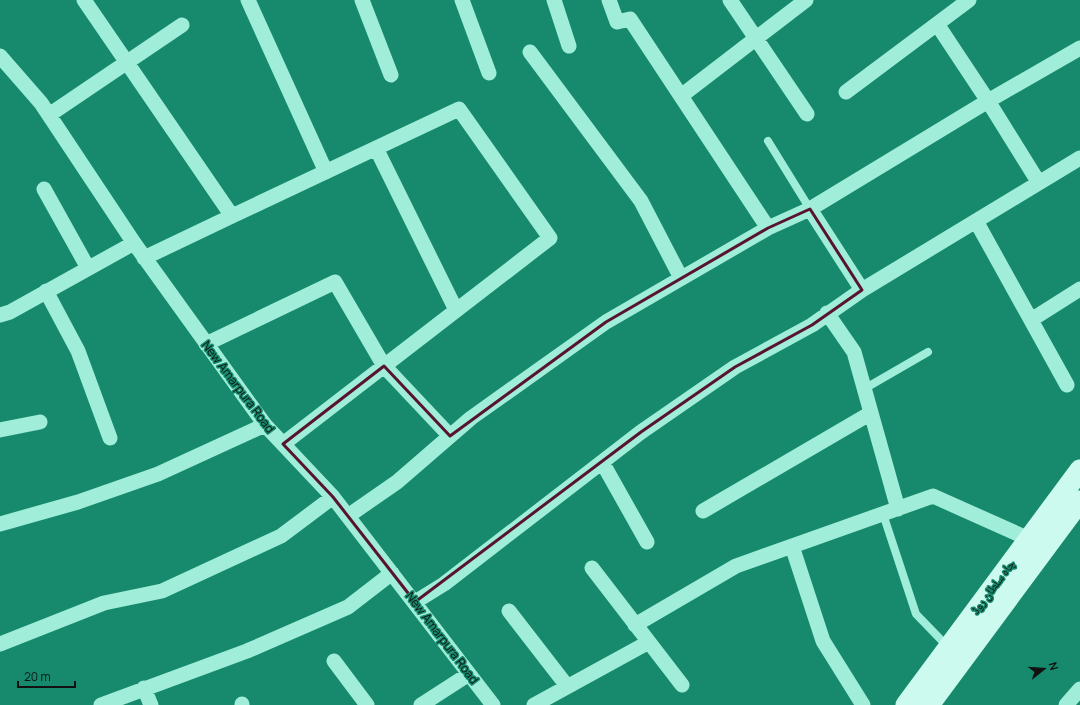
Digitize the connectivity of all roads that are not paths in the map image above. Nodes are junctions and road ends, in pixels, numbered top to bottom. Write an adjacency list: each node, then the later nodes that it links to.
1 (84, 0): 17 (street)
2 (248, 0): 28 (street)
3 (362, 0): 19 (street)
4 (462, 0): 18 (street)
5 (554, 0): 13 (street)
6 (609, 0): 21 (street)
7 (730, 0): 12 (street)
8 (806, 0): 12 (street)
9 (969, 0): 10 (street)
10 (937, 24): 20 (street); 22 (street)
11 (182, 25): 17 (street)
12 (756, 37): 21 (street); 23 (street)
13 (569, 46)
14 (1080, 48): 22 (street)
15 (530, 52): 38 (street)
16 (0, 56): 24 (street, New Amarpura Road)
17 (128, 62): 24 (street); 32 (street)
18 (489, 73)
19 (391, 75)
20 (846, 92)
21 (681, 96): 34 (street)
22 (988, 101): 29 (street); 31 (street)
23 (807, 114)
24 (49, 115): 35 (street, New Amarpura Road)
25 (768, 141): 31 (lane)
26 (376, 148): 28 (street); 42 (street); 42 (street)
27 (1080, 158): 29 (street)
28 (326, 172): 32 (street)
29 (1039, 183): 33 (street)
30 (44, 189): 37 (street)
31 (810, 209): 34 (street); 40 (street)
32 (232, 216): 36 (street)
33 (976, 221): 40 (street); 45 (street)
34 (768, 228): 38 (street)
35 (134, 243): 36 (street, New Amarpura Road); 37 (street)
36 (144, 258): 46 (street, New Amarpura Road)
37 (88, 268): 41 (street)
38 (681, 278): 55 (street)
39 (1080, 289): 45 (street)
40 (862, 290): 43 (street)
41 (46, 291): 44 (street); 56 (street)
42 (456, 310): 48 (street)
43 (827, 313): 50 (street); 58 (street)
44 (0, 315)
45 (1031, 320): 49 (street)
46 (206, 344): 48 (street); 53 (street, New Amarpura Road)
47 (928, 352): 50 (lane)
48 (384, 366): 55 (street); 57 (street)
49 (1066, 385)
50 (864, 390): 51 (street)
51 (871, 413): 62 (street); 63 (street)
52 (40, 422): 54 (street)
53 (265, 425): 57 (street, New Amarpura Road); 66 (street)
54 (0, 430)
55 (450, 436): 65 (street)
56 (110, 438)
57 (283, 444): 60 (street, New Amarpura Road)
58 (602, 462): 68 (street); 72 (street)
59 (1080, 470): 67 (main road, چاہ سلطان روڈ)
60 (333, 497): 65 (street, New Amarpura Road); 76 (street)
61 (1080, 501): 91 (main road, چاہ سلطان روڈ)
62 (898, 509): 64 (street); 67 (street)
63 (703, 511)
64 (883, 514): 69 (street); 77 (lane)
65 (348, 516): 71 (street, New Amarpura Road)
66 (0, 524)
67 (1029, 539): 77 (main road, چاہ سلطان روڈ)
68 (647, 542)
69 (792, 546): 74 (street); 89 (street)
70 (592, 568): 74 (street)
71 (392, 573): 72 (street, New Amarpura Road); 82 (street)
72 (415, 602): 79 (street, New Amarpura Road)
73 (509, 611): 81 (street)
74 (635, 624): 75 (street)
75 (649, 642): 80 (street); 81 (street)
76 (0, 644)
77 (948, 647): 90 (main road, چاہ سلطان روڈ)
78 (334, 661): 85 (street)
79 (469, 674): 86 (street); 87 (street, New Amarpura Road)
80 (682, 685)
81 (568, 686): 88 (street)
82 (144, 688): 83 (street); 84 (street)
83 (101, 705)
84 (151, 705)
85 (367, 705)
86 (421, 705)
87 (493, 705)
88 (534, 705)
89 (863, 705)
90 (906, 705)
91 (929, 705)

